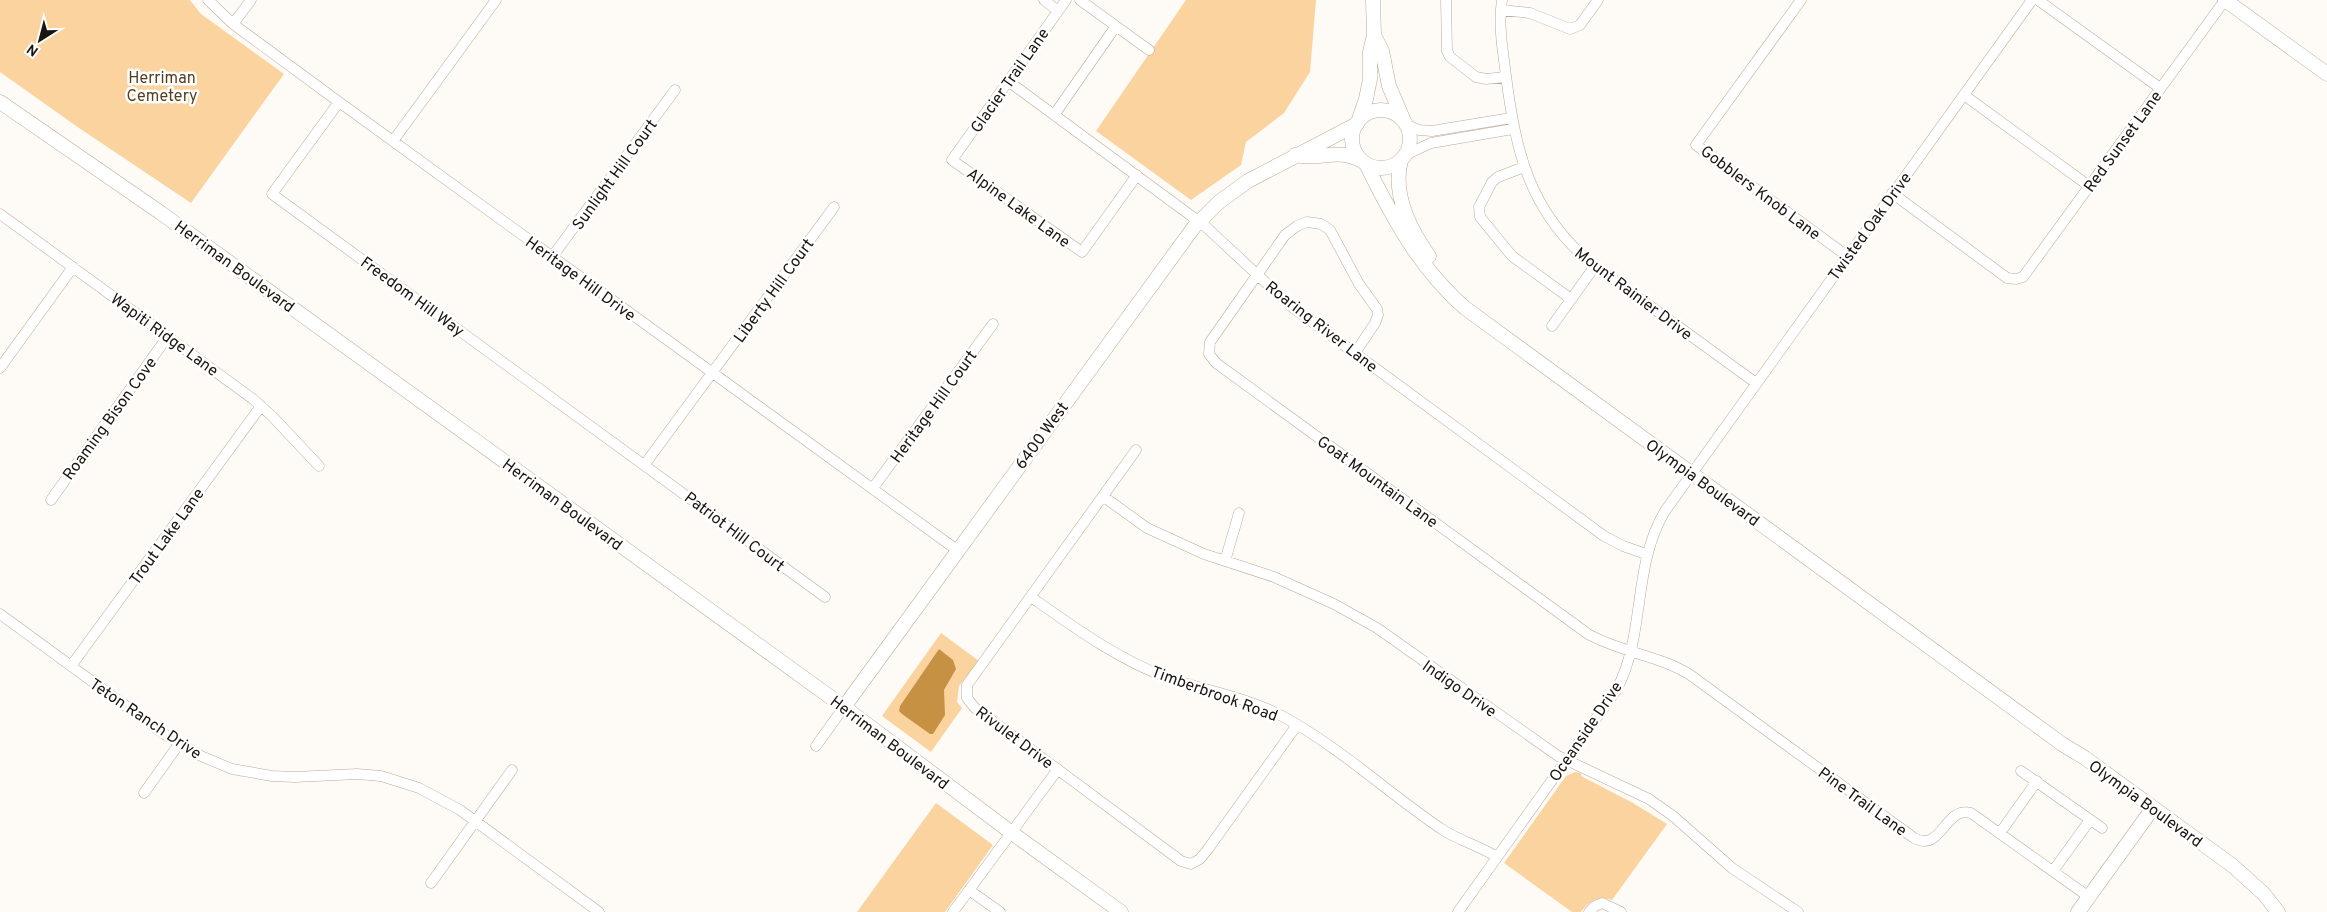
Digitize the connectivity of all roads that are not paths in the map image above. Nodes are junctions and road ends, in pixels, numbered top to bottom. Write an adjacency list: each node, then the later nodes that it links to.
1 (208, 0): 16 (street, Heritage Hill Drive)
2 (250, 0): 16 (street)
3 (496, 0): 32 (street)
4 (1044, 0): 15 (street)
5 (1066, 0): 15 (street, Glacier Trail Lane)
6 (1080, 0): 17 (street)
7 (1373, 0): 18 (street)
8 (1446, 0): 21 (street)
9 (1598, 0): 14 (street)
10 (1801, 0): 44 (street, Gobblers Knob Lane)
11 (2032, 0): 25 (street, Twisted Oak Drive)
12 (2038, 0): 23 (street)
13 (2225, 0): 20 (street); 23 (street, Red Sunset Lane)
14 (1502, 5): 21 (street, Mount Rainier Drive)
15 (1058, 10): 22 (street, Glacier Trail Lane)
16 (233, 24): 27 (street, Heritage Hill Drive)
17 (1116, 26): 19 (street); 28 (street)
18 (1374, 35): 29 (street); 31 (street)
19 (1149, 50)
20 (2327, 74)
21 (1506, 77): 30 (street, Mount Rainier Drive)
22 (1008, 81): 28 (street, Roaring River Lane); 35 (street, Glacier Trail Lane)
23 (2160, 88): 39 (street, Red Sunset Lane)
24 (675, 90): 45 (street, Sunlight Hill Court)
25 (1964, 95): 39 (street); 40 (street, Twisted Oak Drive)
26 (0, 102): 75 (street, Herriman Boulevard)
27 (339, 102): 32 (street, Heritage Hill Drive); 60 (street, Freedom Hill Way)
28 (1054, 115): 38 (street, Roaring River Lane)
29 (1405, 123): 30 (street); 31 (street); 34 (street)
30 (1512, 123): 34 (street); 37 (street, Mount Rainier Drive)
31 (1357, 124): 33 (street, 6400 West); 36 (street)
32 (393, 141): 45 (street, Heritage Hill Drive)
33 (1295, 155): 36 (street); 43 (street, 6400 West)
34 (1403, 158): 36 (street); 62 (street, Olympia Boulevard)
35 (952, 160): 38 (street, Alpine Lake Lane)
36 (1364, 163): 62 (street, Olympia Boulevard)
37 (1524, 167): 46 (street, Mount Rainier Drive); 49 (street)
38 (1136, 175): 43 (street, Roaring River Lane)
39 (2089, 186): 40 (street, Red Sunset Lane)
40 (1892, 194): 44 (street, Twisted Oak Drive)
41 (834, 207): 55 (street, Liberty Hill Court)
42 (0, 214): 47 (street, Wapiti Ridge Lane)
43 (1200, 221): 48 (street, Roaring River Lane); 67 (street, 6400 West)
44 (1847, 256): 56 (street, Twisted Oak Drive)
45 (552, 257): 55 (street, Heritage Hill Drive)
46 (1595, 266): 49 (street); 56 (street, Mount Rainier Drive)
47 (73, 267): 52 (street, Wapiti Ridge Lane); 54 (street)
48 (1258, 276): 53 (street, Roaring River Lane); 53 (street, Goat Mountain Lane); 73 (street, Goat Mountain Lane)
49 (1571, 299): 51 (street)
50 (993, 324): 63 (street, Heritage Hill Court)
51 (1552, 326)
52 (168, 336): 57 (street, Wapiti Ridge Lane); 65 (street, Roaming Bison Cove)
53 (1354, 353): 68 (street, Roaring River Lane)
54 (0, 368)
55 (713, 373): 60 (street, Liberty Hill Court); 63 (street, Heritage Hill Drive)
56 (1756, 382): 59 (street, Twisted Oak Drive)
57 (261, 406): 61 (street, Wapiti Ridge Lane); 74 (street, Trout Lake Lane)
58 (1136, 450): 64 (street, Rivulet Drive)
59 (1707, 452): 62 (street, Oceanside Drive)
60 (645, 464): 70 (street, Patriot Hill Court)
61 (319, 466)
62 (1694, 470): 68 (street, Oceanside Drive); 85 (street, Olympia Boulevard)
63 (873, 488): 67 (street, Heritage Hill Drive)
64 (1104, 497): 69 (street, Indigo Drive); 71 (street, Rivulet Drive)
65 (51, 500)
66 (1239, 513): 69 (street)
67 (957, 550): 75 (street, 6400 West)
68 (1646, 554): 73 (street, Oceanside Drive)
69 (1225, 561): 79 (street, Indigo Drive)
70 (825, 597)
71 (1031, 597): 76 (street, Timberbrook Road); 80 (street, Rivulet Drive)
72 (0, 614): 74 (street, Teton Ranch Drive)
73 (1631, 651): 79 (street, Oceanside Drive); 90 (street, Pine Trail Lane)
74 (71, 666): 77 (street, Teton Ranch Drive)
75 (844, 707): 78 (street, 6400 West); 89 (street, Herriman Boulevard)
76 (1297, 725): 80 (street, Rivulet Drive); 92 (street, Timberbrook Road)
77 (179, 744): 84 (street); 87 (street, Teton Ranch Drive)
78 (816, 746)
79 (1567, 760): 92 (street, Oceanside Drive); 104 (street, Indigo Drive)
80 (1058, 769): 89 (street)
81 (512, 770): 87 (street)
82 (2022, 770): 83 (street)
83 (2037, 781): 86 (street); 90 (street)
84 (144, 793)
85 (2153, 808): 91 (street, Olympia Boulevard); 96 (street)
86 (2090, 820): 88 (street); 93 (street)
87 (475, 821): 94 (street); 97 (street, Teton Ranch Drive)
88 (2102, 828)
89 (1012, 833): 95 (street); 100 (street, Herriman Boulevard)
90 (2000, 833): 93 (street, Pine Trail Lane)
91 (2208, 849): 106 (street, Olympia Boulevard); 107 (street, Olympia Boulevard)
92 (1497, 857): 101 (street, Oceanside Drive)
93 (2053, 871): 96 (street, Pine Trail Lane)
94 (431, 883)
95 (969, 890): 98 (street); 99 (street)
96 (2089, 897): 105 (street)
97 (599, 912)
98 (953, 912)
99 (1000, 912)
100 (1121, 912)
101 (1458, 912)
102 (1590, 912): 103 (street)
103 (1620, 912)
104 (1798, 912)
105 (2078, 912)
106 (2267, 912)
107 (2278, 912)

